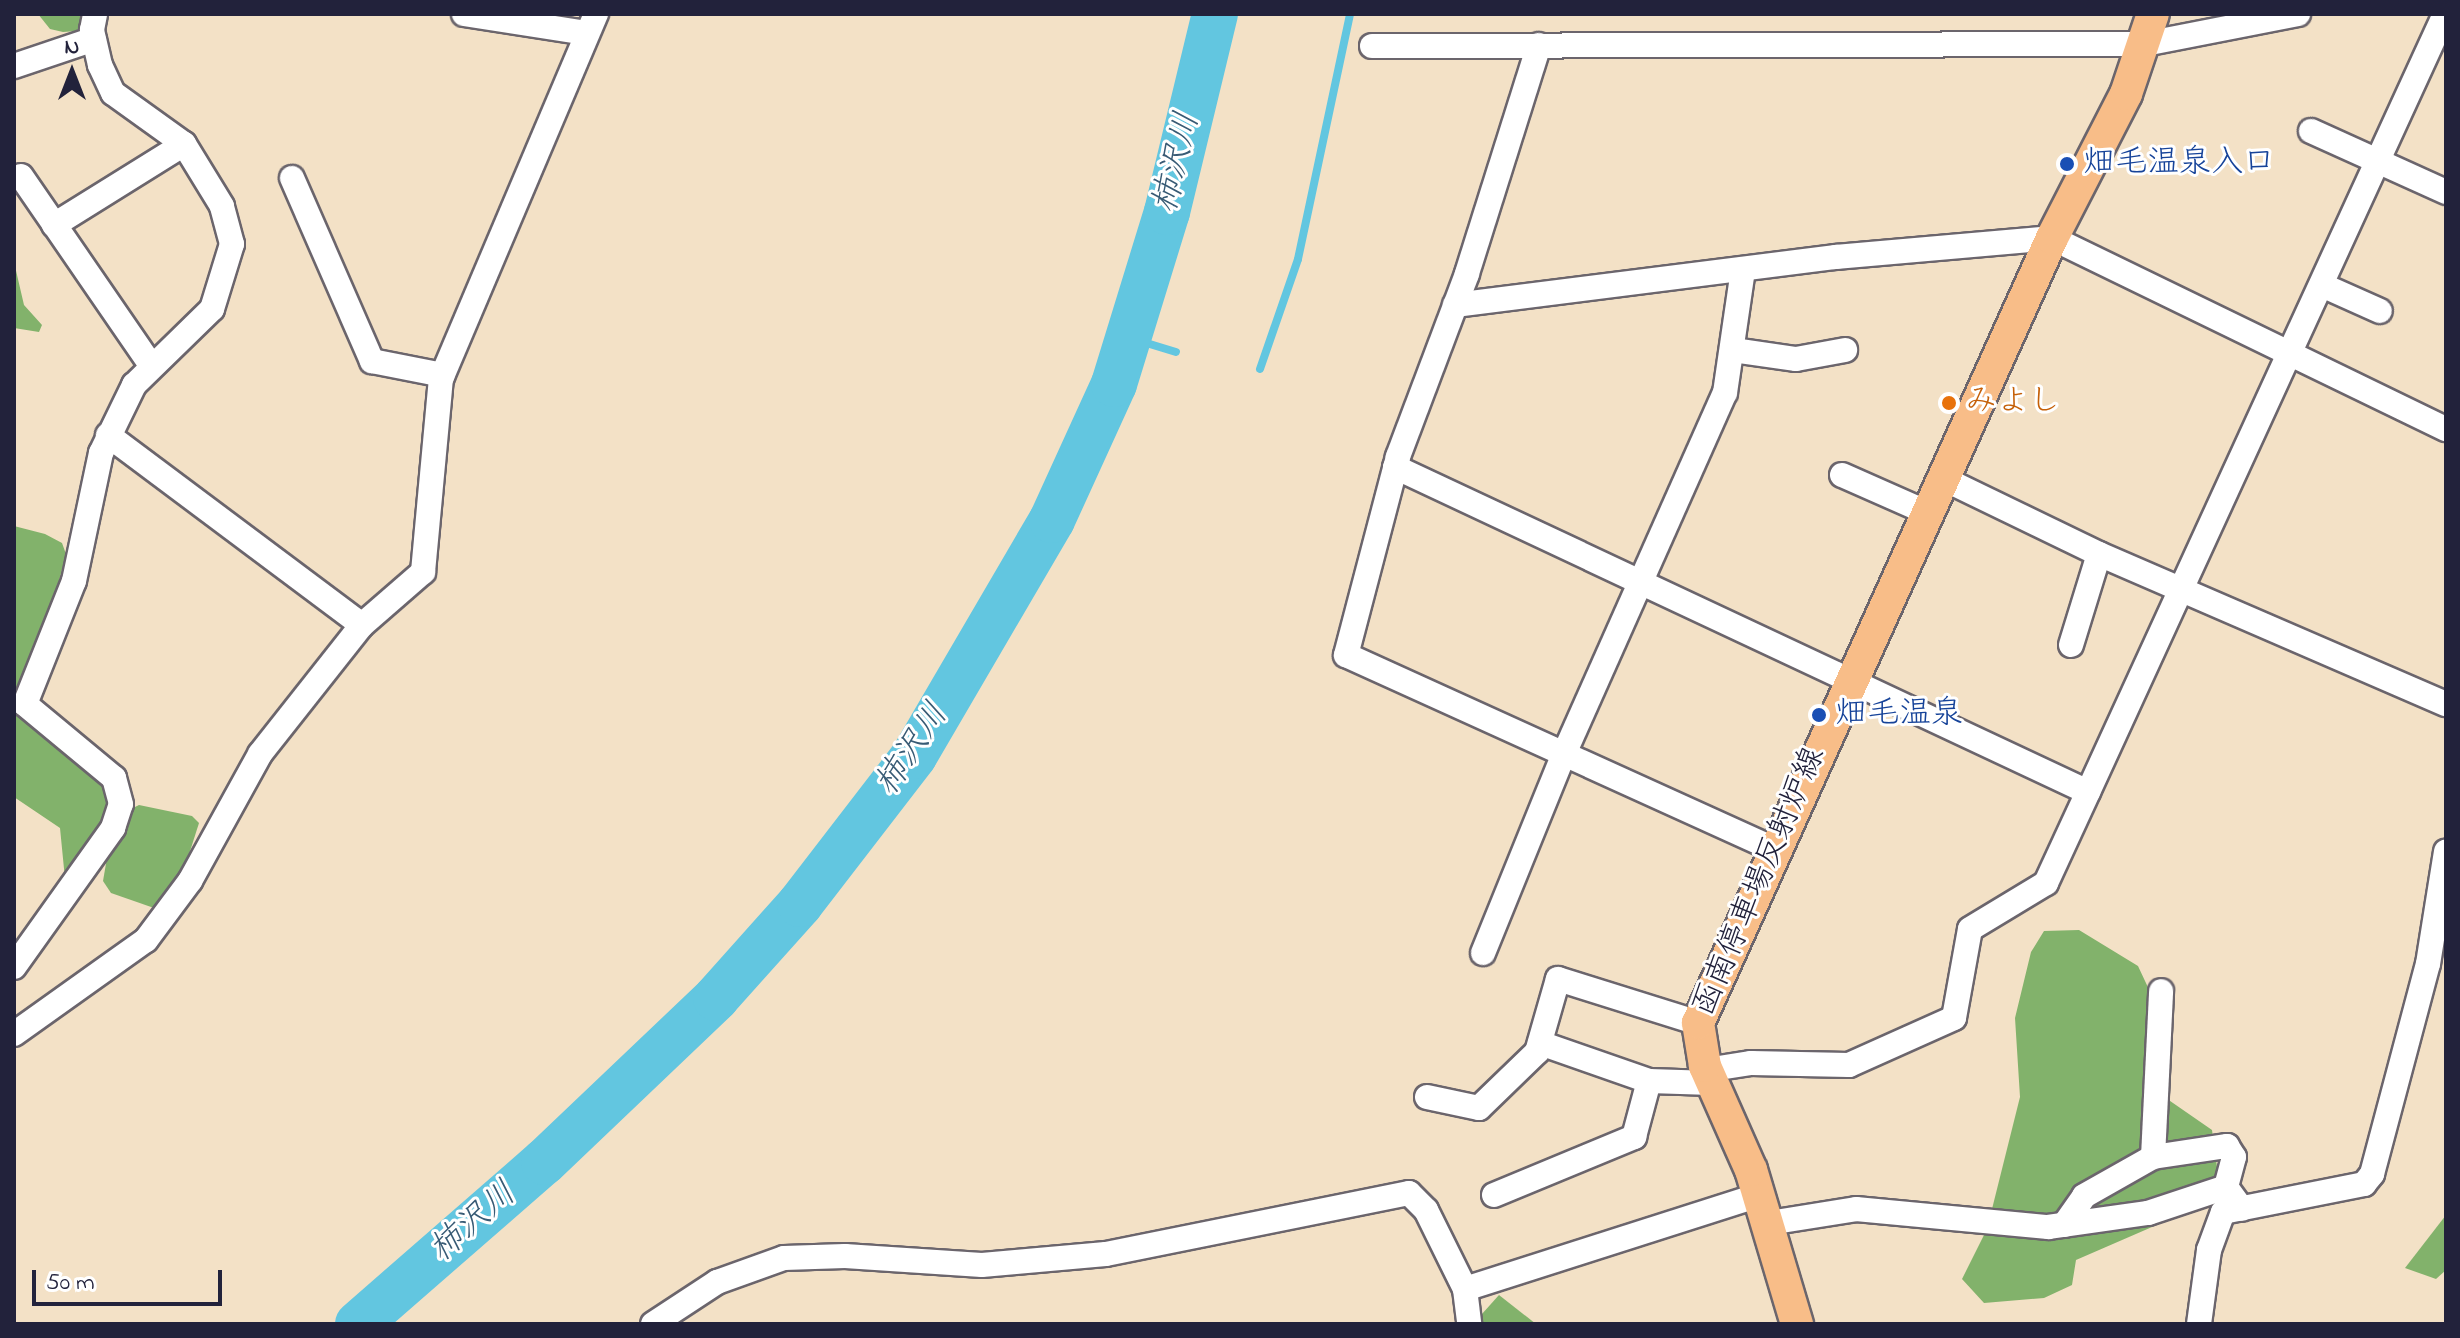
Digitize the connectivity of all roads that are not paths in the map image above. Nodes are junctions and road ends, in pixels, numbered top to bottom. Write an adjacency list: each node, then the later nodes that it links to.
1 (95, 14): 7 (street)
2 (464, 14): 5 (street)
3 (2298, 14): 6 (street)
4 (2445, 14): 10 (street)
5 (592, 24): 28 (street)
6 (2149, 29): 8 (street); 19 (main road, 函南停車場反射炉線)
7 (94, 39): 11 (street); 13 (street)
8 (1539, 45): 9 (street); 22 (street)
9 (1372, 46)
10 (2436, 62): 14 (street)
11 (14, 66)
12 (2311, 131): 14 (street)
13 (184, 144): 18 (street); 27 (street)
14 (2378, 165): 17 (street); 21 (street)
15 (21, 176): 18 (street)
16 (292, 178): 28 (street)
17 (2446, 192)
18 (54, 225): 27 (street)
19 (2052, 238): 20 (street); 26 (street); 33 (main road, 函南停車場反射炉線)
20 (1743, 269): 22 (street); 24 (street)
21 (2324, 286): 23 (street); 26 (street)
22 (1455, 305): 31 (street)
23 (2380, 311)
24 (1733, 350): 25 (street); 36 (street)
25 (1845, 350)
26 (2293, 354): 29 (street); 37 (street)
27 (151, 365): 30 (street)
28 (443, 375): 38 (street)
29 (2446, 429)
30 (108, 435): 38 (street); 47 (street)
31 (1395, 467): 36 (street); 42 (street)
32 (1842, 475): 34 (street)
33 (1942, 478): 34 (main road, 函南停車場反射炉線); 35 (street)
34 (1926, 512): 40 (main road, 函南停車場反射炉線)
35 (2099, 554): 37 (street); 39 (street)
36 (1642, 584): 40 (street); 42 (street)
37 (2183, 590): 41 (street); 43 (street)
38 (362, 625): 50 (street)
39 (2071, 645)
40 (1849, 678): 43 (street); 44 (main road, 函南停車場反射炉線)
41 (2446, 704)
42 (1564, 754): 44 (street); 46 (street)
43 (2088, 792): 52 (street)
44 (1773, 849): 49 (main road, 函南停車場反射炉線)
45 (2446, 851): 59 (street)
46 (1483, 953)
47 (14, 967)
48 (2161, 991): 55 (street)
49 (1698, 1023): 51 (street); 52 (main road, 函南停車場反射炉線)
50 (14, 1034)
51 (1540, 1043): 53 (street); 54 (street)
52 (1709, 1077): 53 (street); 58 (main road, 函南停車場反射炉線)
53 (1649, 1081): 57 (street)
54 (1427, 1097)
55 (2153, 1157): 56 (street); 60 (street)
56 (2226, 1187): 59 (street); 60 (street)
57 (1494, 1195)
58 (1764, 1209): 60 (street); 61 (street); 64 (main road, 函南停車場反射炉線)
59 (2242, 1209): 65 (street)
60 (2064, 1225)
61 (1465, 1289): 62 (street); 63 (street)
62 (653, 1324)
63 (1469, 1324)
64 (1797, 1324)
65 (2199, 1324)

